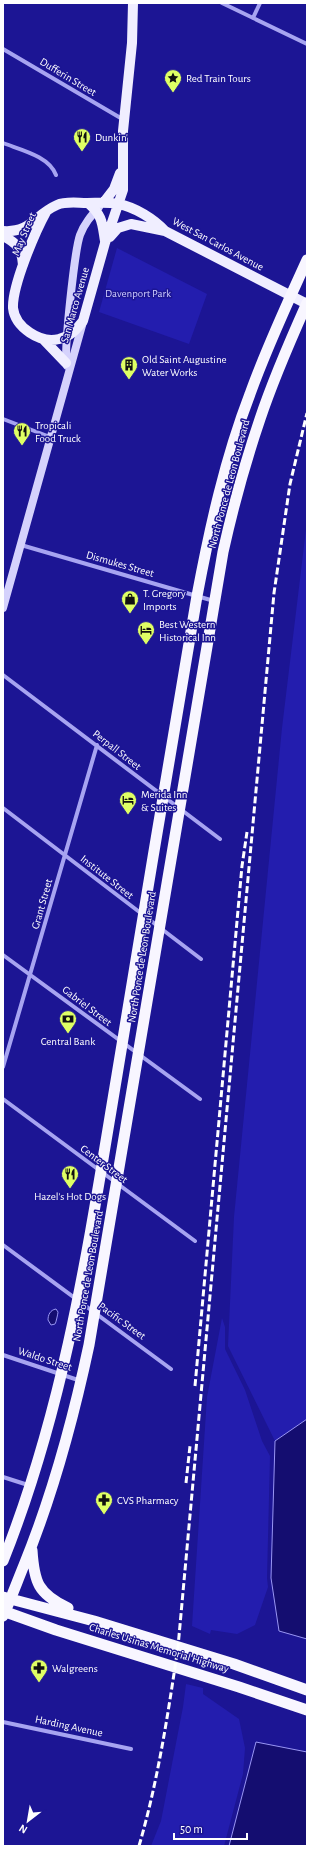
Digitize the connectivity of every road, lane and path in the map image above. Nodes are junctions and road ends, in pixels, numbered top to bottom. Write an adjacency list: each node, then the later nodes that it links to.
1 (133, 3): 7 (main road, San Marco Avenue)
2 (222, 3): 4 (street)
3 (260, 3): 4 (street)
4 (253, 18): 5 (street)
5 (307, 44)
6 (3, 49): 7 (street, Dufferin Street)
7 (124, 120): 9 (main road, San Marco Avenue)
8 (3, 143): 10 (street)
9 (122, 167): 11 (main road); 13 (main road, San Marco Avenue)
10 (56, 175)
11 (104, 202): 12 (main road, May Street); 13 (main road, May Street); 14 (main road)
12 (88, 203): 14 (main road); 15 (main road, May Street)
13 (119, 204): 17 (main road, West San Carlos Avenue); 19 (main road, San Marco Avenue)
14 (96, 210): 19 (main road); 25 (main road)
15 (46, 212): 16 (main road, May Street); 21 (main road, May Street)
16 (3, 231)
17 (165, 231): 19 (main road); 22 (main road, West San Carlos Avenue)
18 (3, 236): 21 (main road, May Street)
19 (105, 243): 24 (main road, San Marco Avenue)
20 (307, 260): 22 (highway, North Ponce de Leon Boulevard)
21 (23, 265): 26 (main road, May Street)
22 (291, 296): 23 (main road, West San Carlos Avenue); 33 (highway, North Ponce de Leon Boulevard)
23 (307, 303): 34 (highway, North Ponce de Leon Boulevard)
24 (83, 321): 25 (main road); 28 (main road, San Marco Avenue)
25 (66, 336): 26 (main road); 27 (main road)
26 (43, 339): 27 (main road, May Street)
27 (66, 363): 28 (main road)
28 (69, 373): 30 (main road, San Marco Avenue)
29 (3, 419): 30 (street)
30 (51, 437): 31 (main road, San Marco Avenue)
31 (21, 545): 32 (main road, San Marco Avenue); 33 (street, Dismukes Street)
32 (6, 587): 35 (main road, San Marco Avenue)
33 (197, 596): 34 (street, Dismukes Street); 38 (highway, North Ponce de Leon Boulevard)
34 (214, 601): 40 (highway, North Ponce de Leon Boulevard)
35 (3, 608)
36 (3, 675): 37 (street, Perpall Street)
37 (97, 745): 38 (street, Perpall Street); 42 (street, Grant Street)
38 (164, 797): 40 (street, Perpall Street); 43 (highway, North Ponce de Leon Boulevard)
39 (3, 808): 42 (street, Institute Street)
40 (180, 810): 41 (street, Perpall Street); 44 (highway, North Ponce de Leon Boulevard)
41 (220, 839)
42 (65, 856): 43 (street, Institute Street); 47 (street, Grant Street)
43 (143, 916): 44 (street, Institute Street); 48 (highway, North Ponce de Leon Boulevard)
44 (159, 928): 46 (street, Institute Street); 49 (highway, North Ponce de Leon Boulevard)
45 (3, 955): 47 (street, Gabriel Street)
46 (201, 959)
47 (30, 975): 48 (street, Gabriel Street); 50 (street, Grant Street)
48 (122, 1043): 49 (street, Gabriel Street); 53 (highway, North Ponce de Leon Boulevard)
49 (138, 1055): 52 (street, Gabriel Street); 54 (highway, North Ponce de Leon Boulevard)
50 (3, 1067)
51 (3, 1099): 53 (street, Center Street)
52 (200, 1100)
53 (101, 1173): 54 (street, Center Street); 57 (highway, North Ponce de Leon Boulevard)
54 (117, 1185): 55 (street, Center Street); 58 (highway, North Ponce de Leon Boulevard)
55 (195, 1241)
56 (3, 1245): 57 (street, Pacific Street)
57 (79, 1300): 58 (street, Pacific Street); 61 (highway, North Ponce de Leon Boulevard)
58 (95, 1313): 60 (street, Pacific Street); 62 (highway, North Ponce de Leon Boulevard)
59 (3, 1355): 61 (street, Waldo Street)
60 (171, 1369)
61 (62, 1374): 62 (street, Waldo Street); 64 (highway, North Ponce de Leon Boulevard)
62 (81, 1381): 65 (highway, North Ponce de Leon Boulevard)
63 (3, 1477): 64 (street)
64 (30, 1486): 66 (highway, North Ponce de Leon Boulevard)
65 (32, 1546): 67 (highway, North Ponce de Leon Boulevard); 69 (highway)
66 (3, 1561)
67 (7, 1597): 68 (highway, North Ponce de Leon Boulevard); 69 (highway, Charles Usinas Memorial Highway)
68 (3, 1613): 71 (highway, Charles Usinas Memorial Highway)
69 (94, 1620): 70 (highway, Charles Usinas Memorial Highway)
70 (307, 1690)
71 (307, 1710)
72 (3, 1722): 73 (street, Harding Avenue)
73 (131, 1749)

